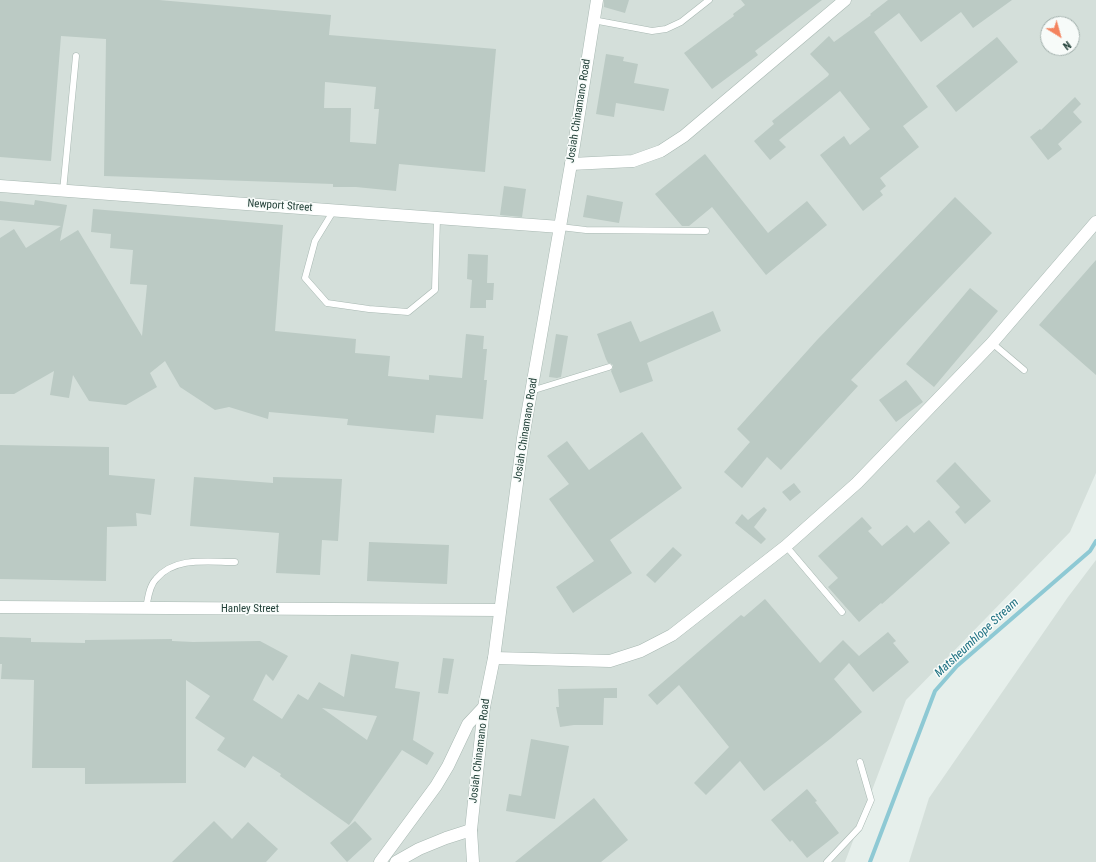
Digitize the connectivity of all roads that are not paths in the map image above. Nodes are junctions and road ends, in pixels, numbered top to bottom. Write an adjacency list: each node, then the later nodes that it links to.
1 (597, 0): 4 (street, Josiah Chinamano Road)
2 (709, 0): 4 (lane)
3 (845, 0): 6 (street)
4 (594, 20): 6 (street, Josiah Chinamano Road)
5 (76, 56): 8 (lane)
6 (571, 164): 12 (street, Josiah Chinamano Road)
7 (0, 186): 8 (street, Newport Street)
8 (63, 191): 9 (street, Newport Street)
9 (334, 210): 10 (street, Newport Street); 10 (lane)
10 (437, 218): 12 (street, Newport Street)
11 (1096, 222): 14 (street)
12 (560, 227): 13 (lane); 17 (street, Josiah Chinamano Road)
13 (706, 232)
14 (992, 343): 16 (lane); 18 (street)
15 (610, 367): 17 (lane)
16 (1024, 370)
17 (531, 391): 22 (street, Josiah Chinamano Road)
18 (786, 546): 23 (lane); 24 (street)
19 (235, 562): 21 (lane)
20 (0, 607): 21 (street, Hanley Street)
21 (146, 608): 22 (street, Hanley Street)
22 (500, 610): 24 (street, Josiah Chinamano Road)
23 (842, 612)
24 (494, 658): 25 (street, Josiah Chinamano Road)
25 (484, 707): 27 (street, Josiah Chinamano Road); 29 (street)
26 (860, 762): 31 (lane)
27 (471, 830): 28 (street); 30 (street, Josiah Chinamano Road)
28 (400, 861)
29 (380, 862)
30 (473, 862)
31 (827, 862)

